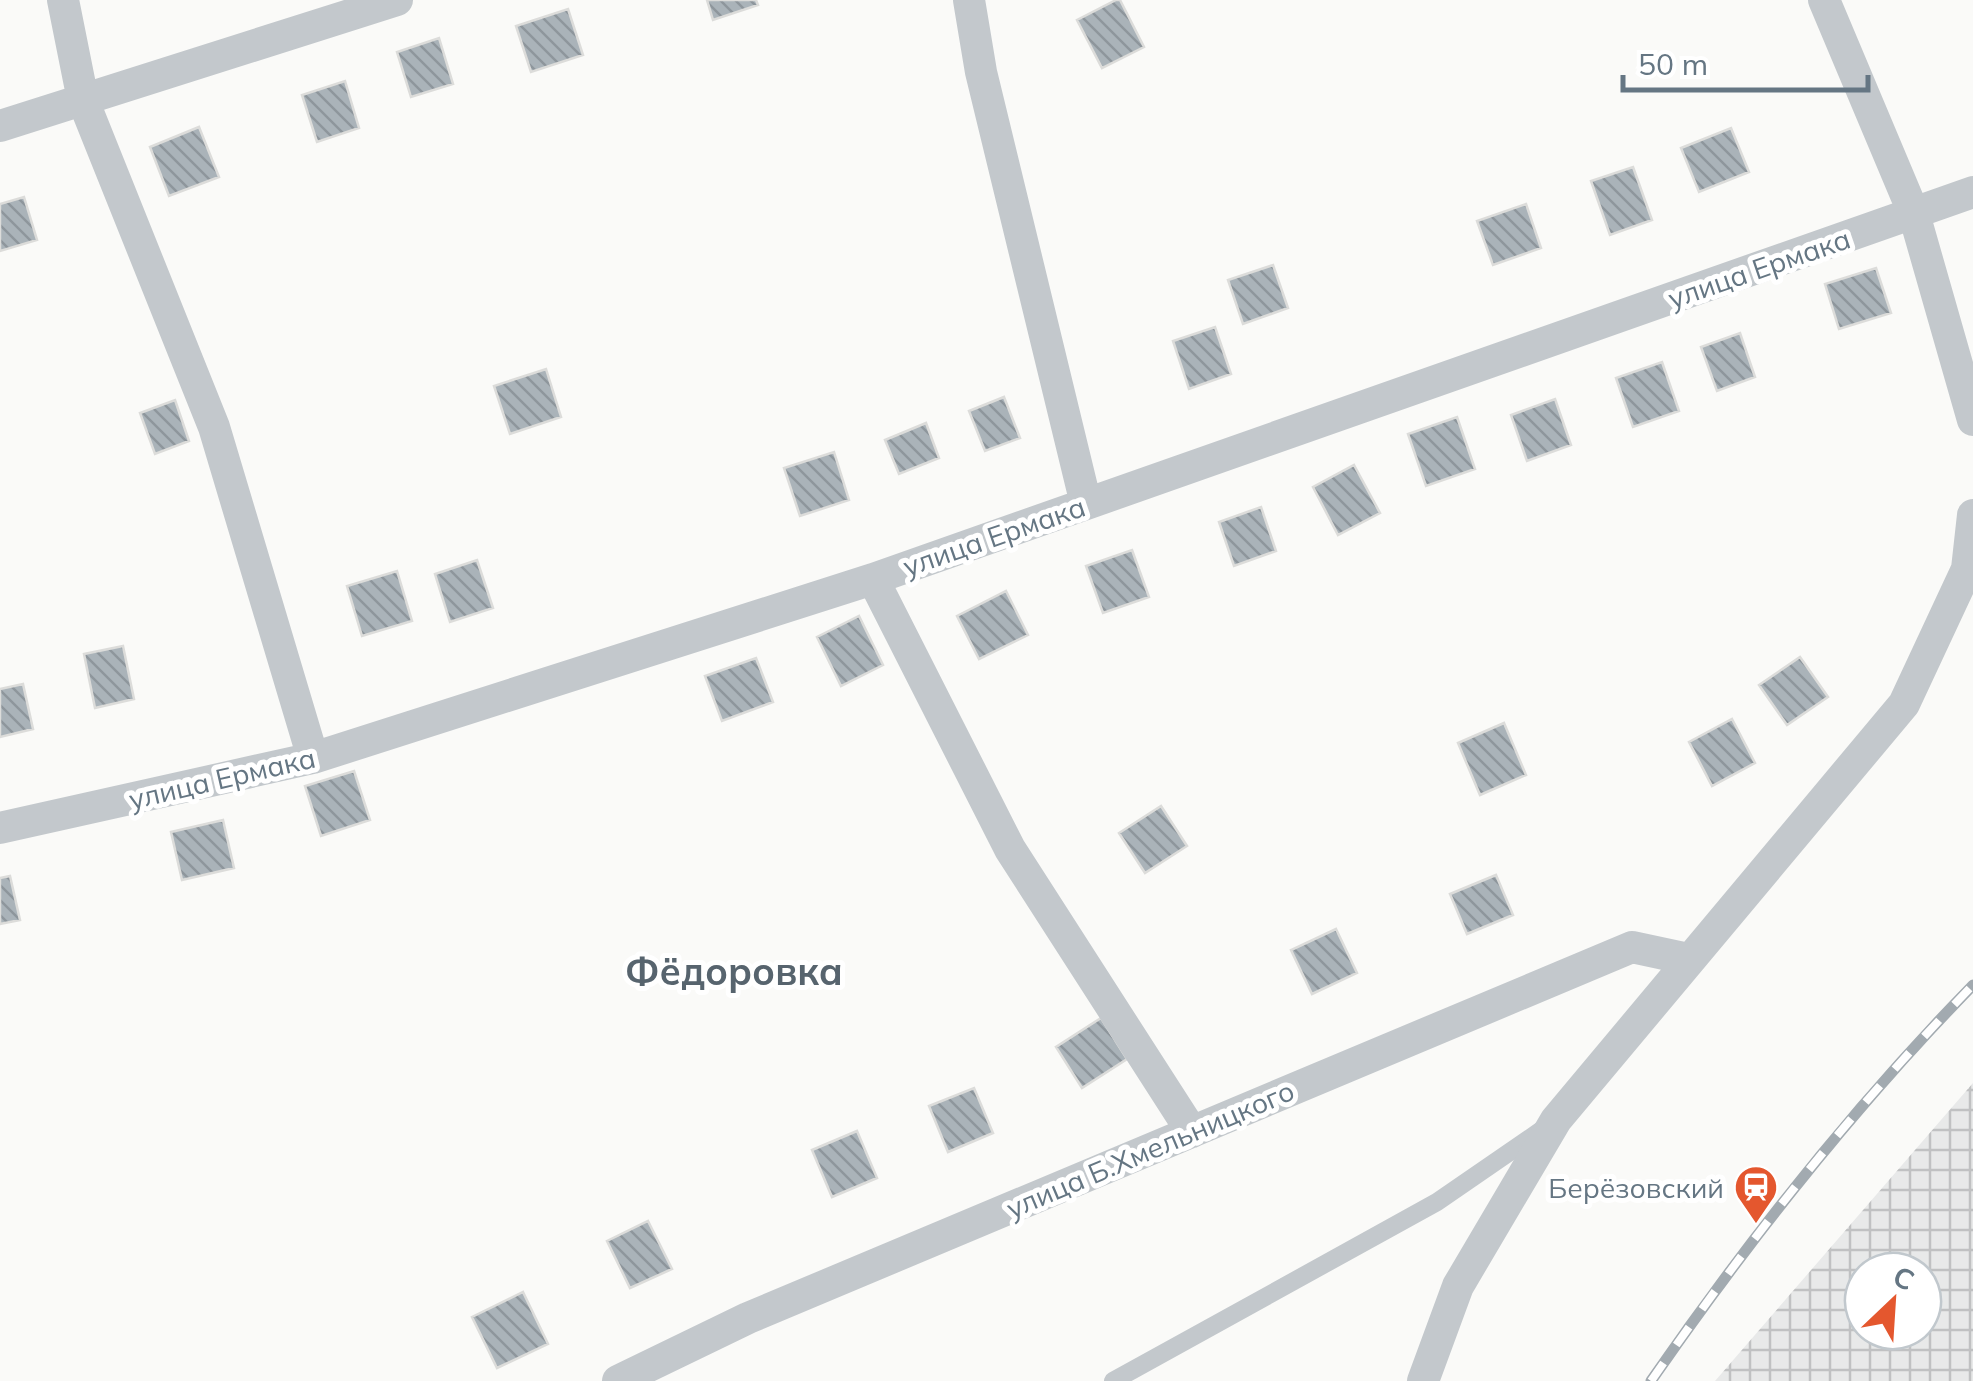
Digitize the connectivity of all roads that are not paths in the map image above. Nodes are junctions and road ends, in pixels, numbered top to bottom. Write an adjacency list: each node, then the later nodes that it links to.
1 (63, 0): 5 (street)
2 (397, 0): 5 (street)
3 (969, 0): 10 (street)
4 (1824, 0): 8 (street)
5 (83, 100): 6 (street); 13 (street)
6 (0, 126)
7 (1973, 192): 8 (street, улица Ермака)
8 (1914, 214): 9 (street); 10 (street, улица Ермака)
9 (1973, 420)
10 (1086, 504): 12 (street, улица Ермака)
11 (1973, 515): 15 (street)
12 (873, 579): 13 (street, улица Ермака); 17 (street)
13 (313, 758): 14 (street, улица Ермака)
14 (0, 828)
15 (1688, 959): 16 (street); 17 (street, улица Б.Хмельницкого)
16 (1556, 1120): 19 (lane); 20 (street)
17 (1192, 1132): 18 (street, улица Б.Хмельницкого)
18 (618, 1381)
19 (1113, 1381)
20 (1424, 1381)

